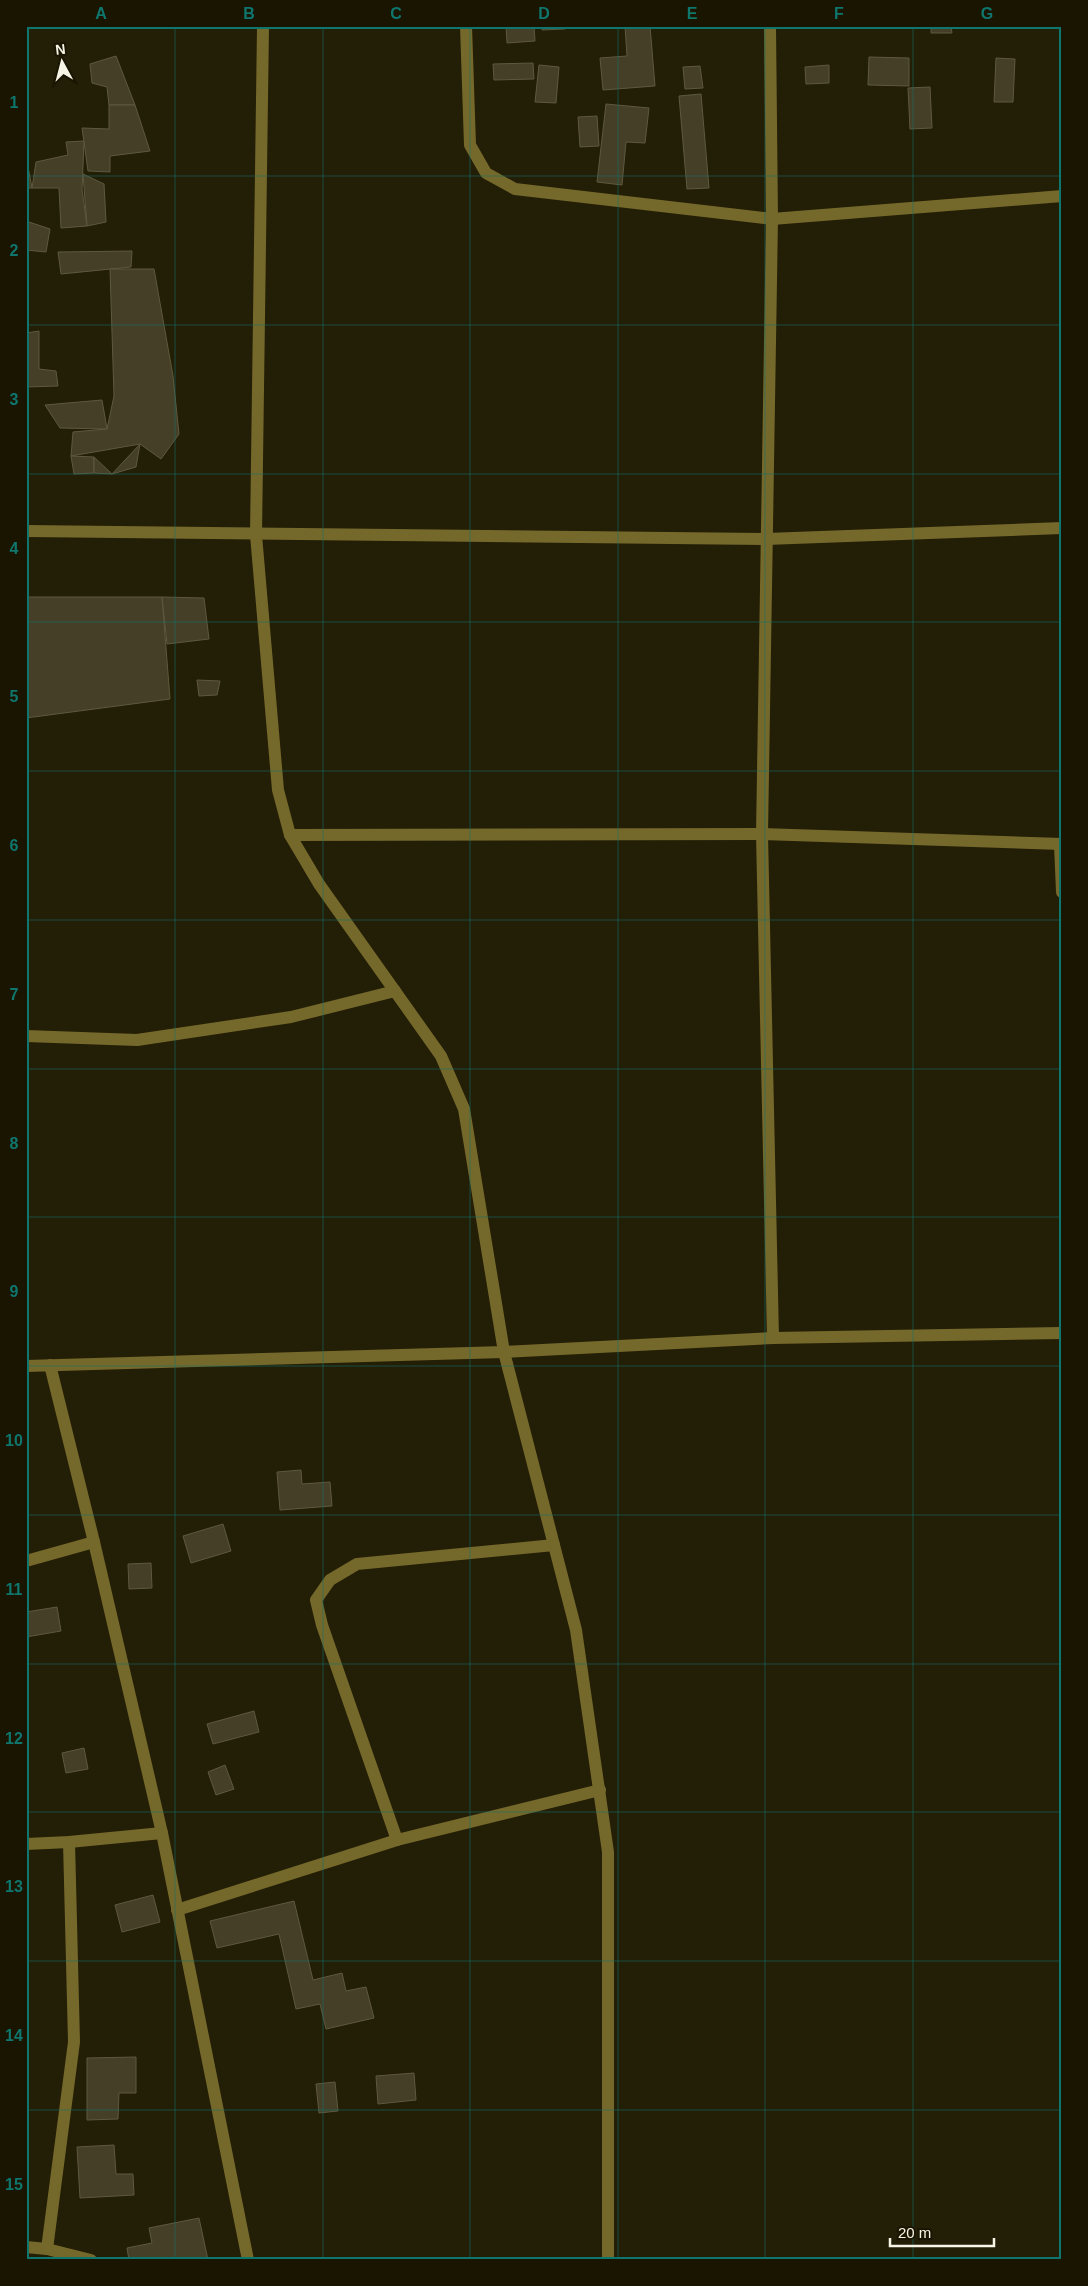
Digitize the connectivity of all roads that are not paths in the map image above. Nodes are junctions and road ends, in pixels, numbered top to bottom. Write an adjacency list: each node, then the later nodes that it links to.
1 (263, 26): 8 (street)
2 (466, 26): 5 (street)
3 (770, 26): 5 (street)
4 (1062, 196): 5 (street)
5 (772, 219): 9 (street)
6 (1062, 528): 9 (street)
7 (26, 531): 8 (street)
8 (256, 535): 9 (street); 11 (street)
9 (766, 539): 10 (street)
10 (762, 834): 11 (street); 12 (street); 17 (street)
11 (290, 835): 14 (street)
12 (1061, 844): 13 (street)
13 (1062, 892)
14 (395, 991): 15 (street); 18 (street)
15 (26, 1036)
16 (1062, 1333): 17 (street)
17 (773, 1338): 18 (street)
18 (504, 1352): 19 (street); 22 (street)
19 (50, 1365): 20 (street); 21 (street)
20 (26, 1366)
21 (94, 1542): 23 (street); 25 (street)
22 (554, 1545): 24 (street); 26 (street)
23 (26, 1562)
24 (600, 1790): 26 (street); 34 (street)
25 (162, 1833): 27 (street); 29 (street)
26 (397, 1840): 29 (street)
27 (69, 1842): 28 (street); 31 (street)
28 (26, 1844)
29 (177, 1910): 33 (street)
30 (26, 2247): 31 (street)
31 (47, 2249): 32 (street)
32 (91, 2260)
33 (248, 2260)
34 (608, 2260)

